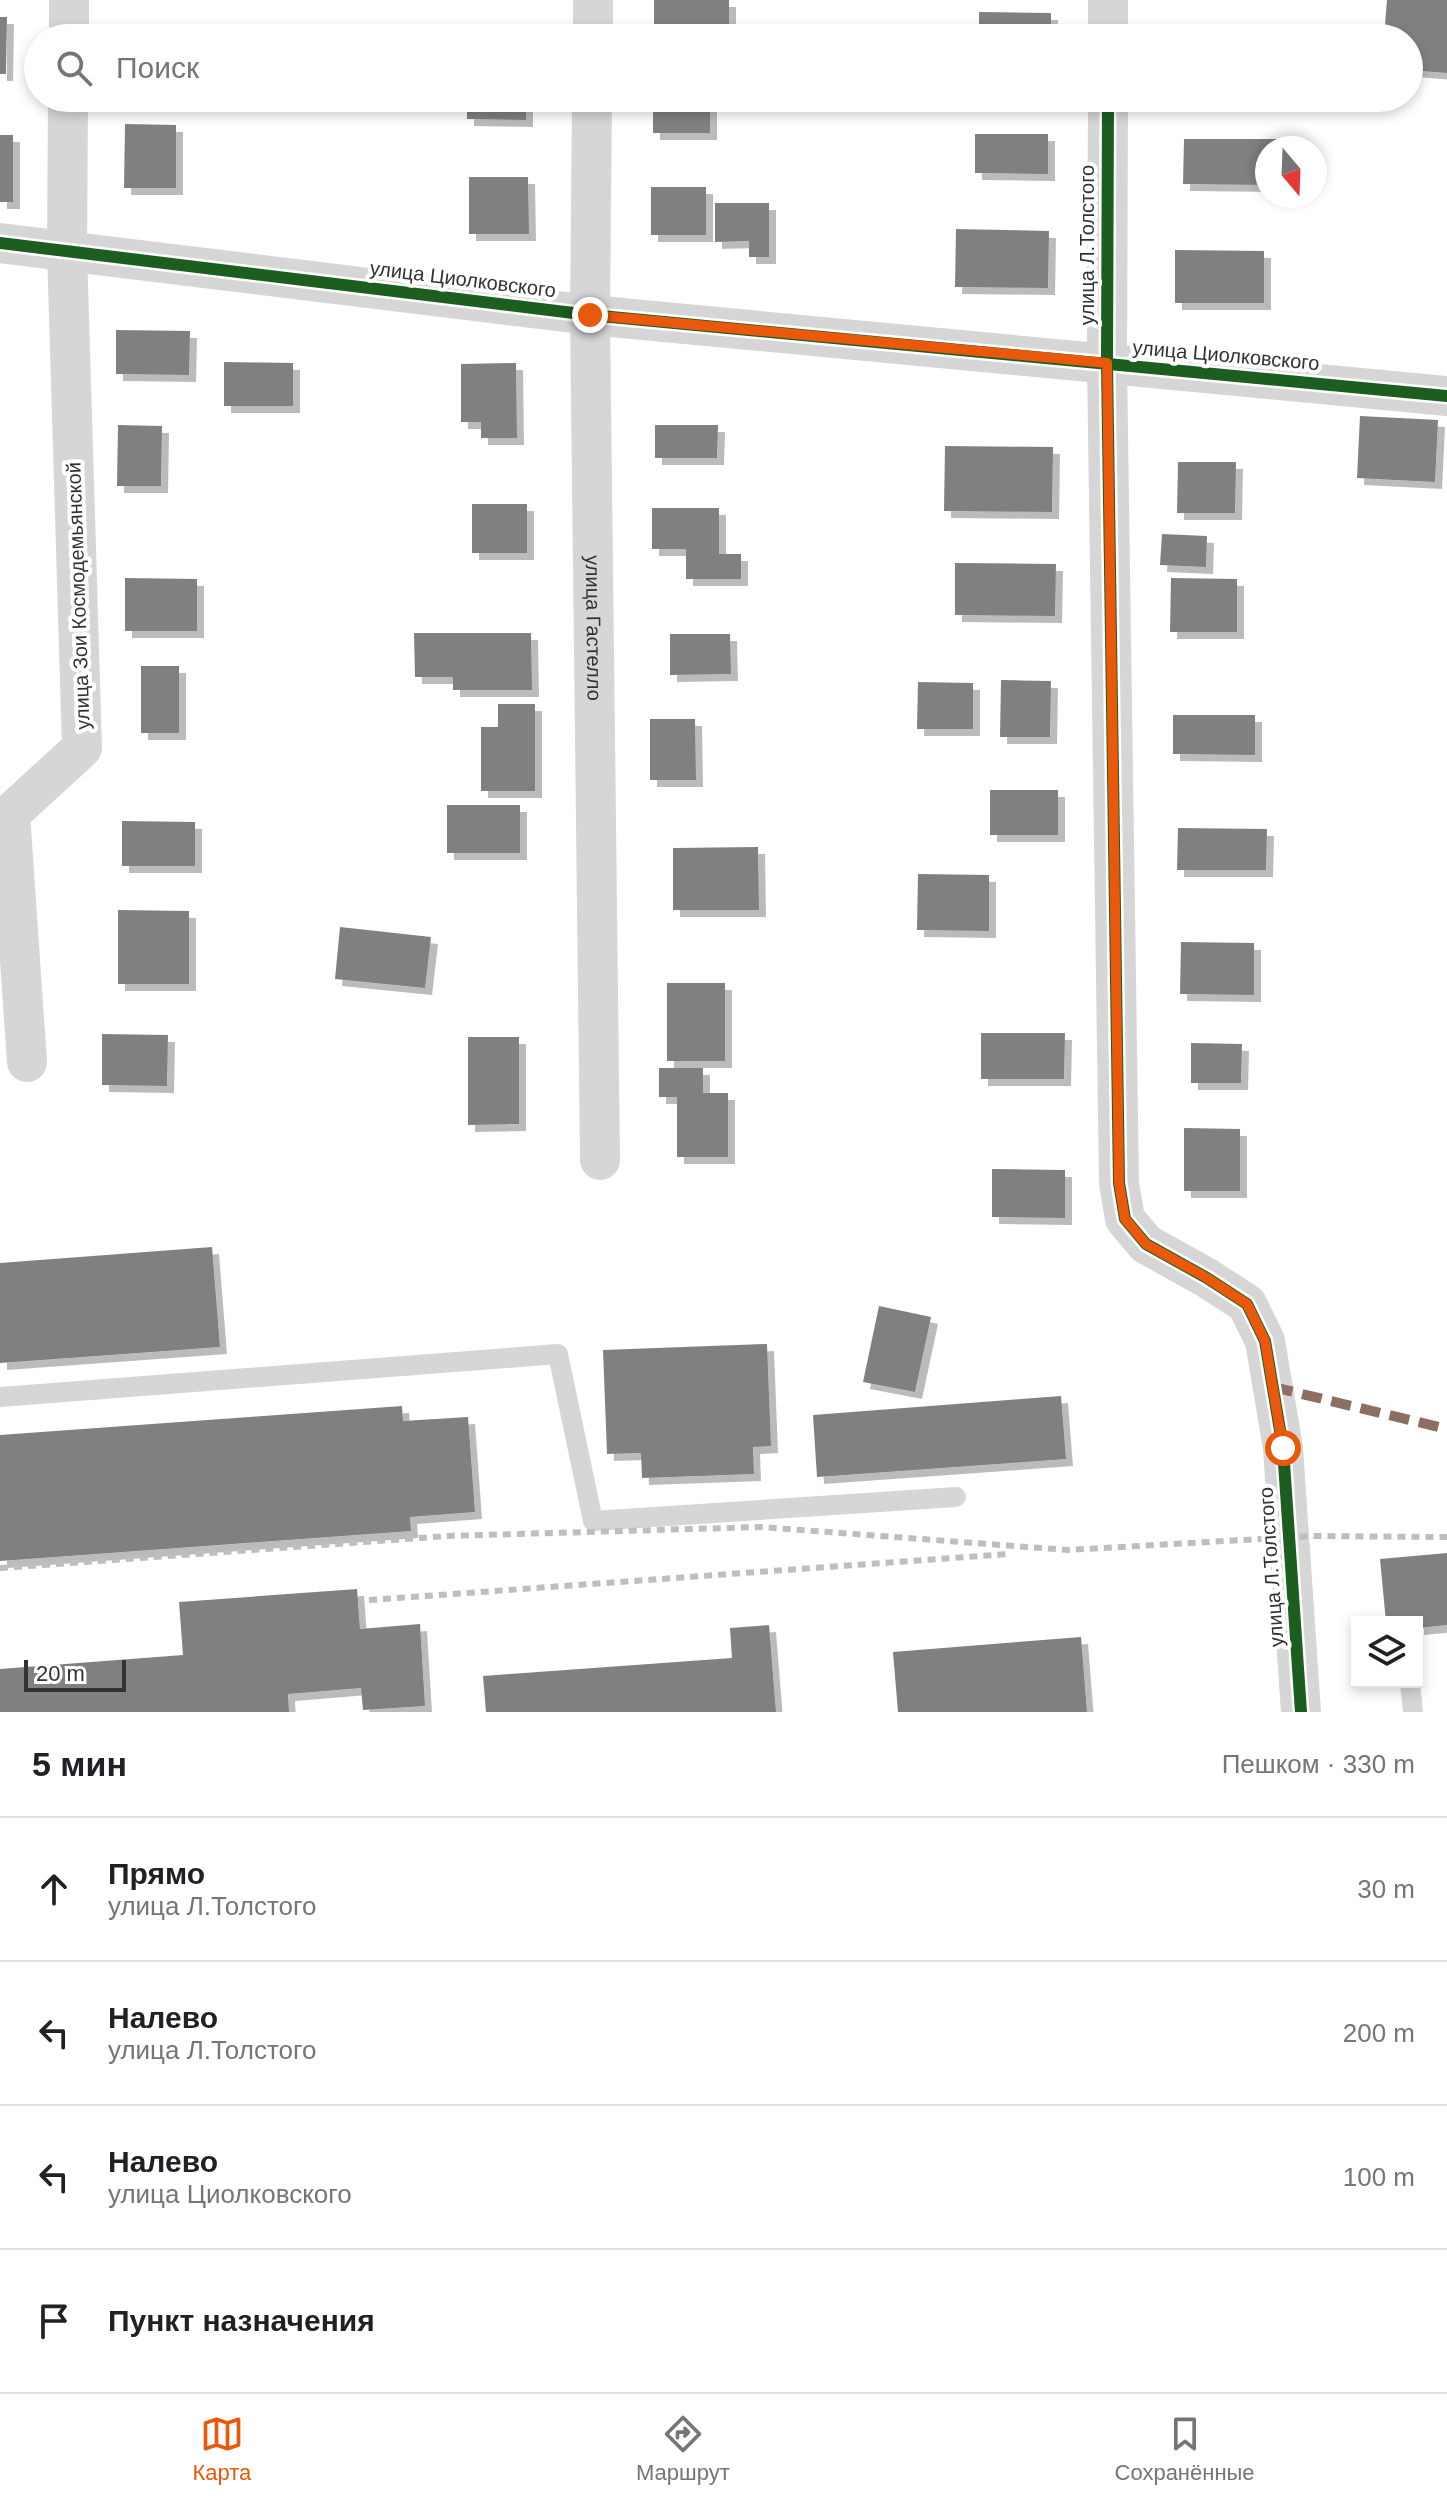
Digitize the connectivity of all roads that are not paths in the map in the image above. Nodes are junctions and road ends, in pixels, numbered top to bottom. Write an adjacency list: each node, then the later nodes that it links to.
1 (69, 0): 4 (street)
2 (593, 0): 5 (street)
3 (1108, 0): 6 (street)
4 (69, 24)
5 (593, 24)
6 (1108, 24)
7 (68, 112): 11 (street, улица Зои Космодемьянской)
8 (592, 112): 12 (street, улица Гастелло)
9 (1108, 112): 13 (street, улица Л.Толстого)
10 (0, 243): 11 (street, улица Циолковского)
11 (67, 250): 12 (street, улица Циолковского); 15 (street, улица Зои Космодемьянской)
12 (590, 315): 13 (street, улица Циолковского); 16 (street, улица Гастелло)
13 (1107, 363): 14 (street, улица Циолковского); 20 (street, улица Л.Толстого)
14 (1447, 396)
15 (27, 1062)
16 (600, 1160)
17 (0, 1397): 18 (lane)
18 (956, 1497)
19 (1411, 1688): 21 (lane)
20 (1301, 1712)
21 (1413, 1712)

